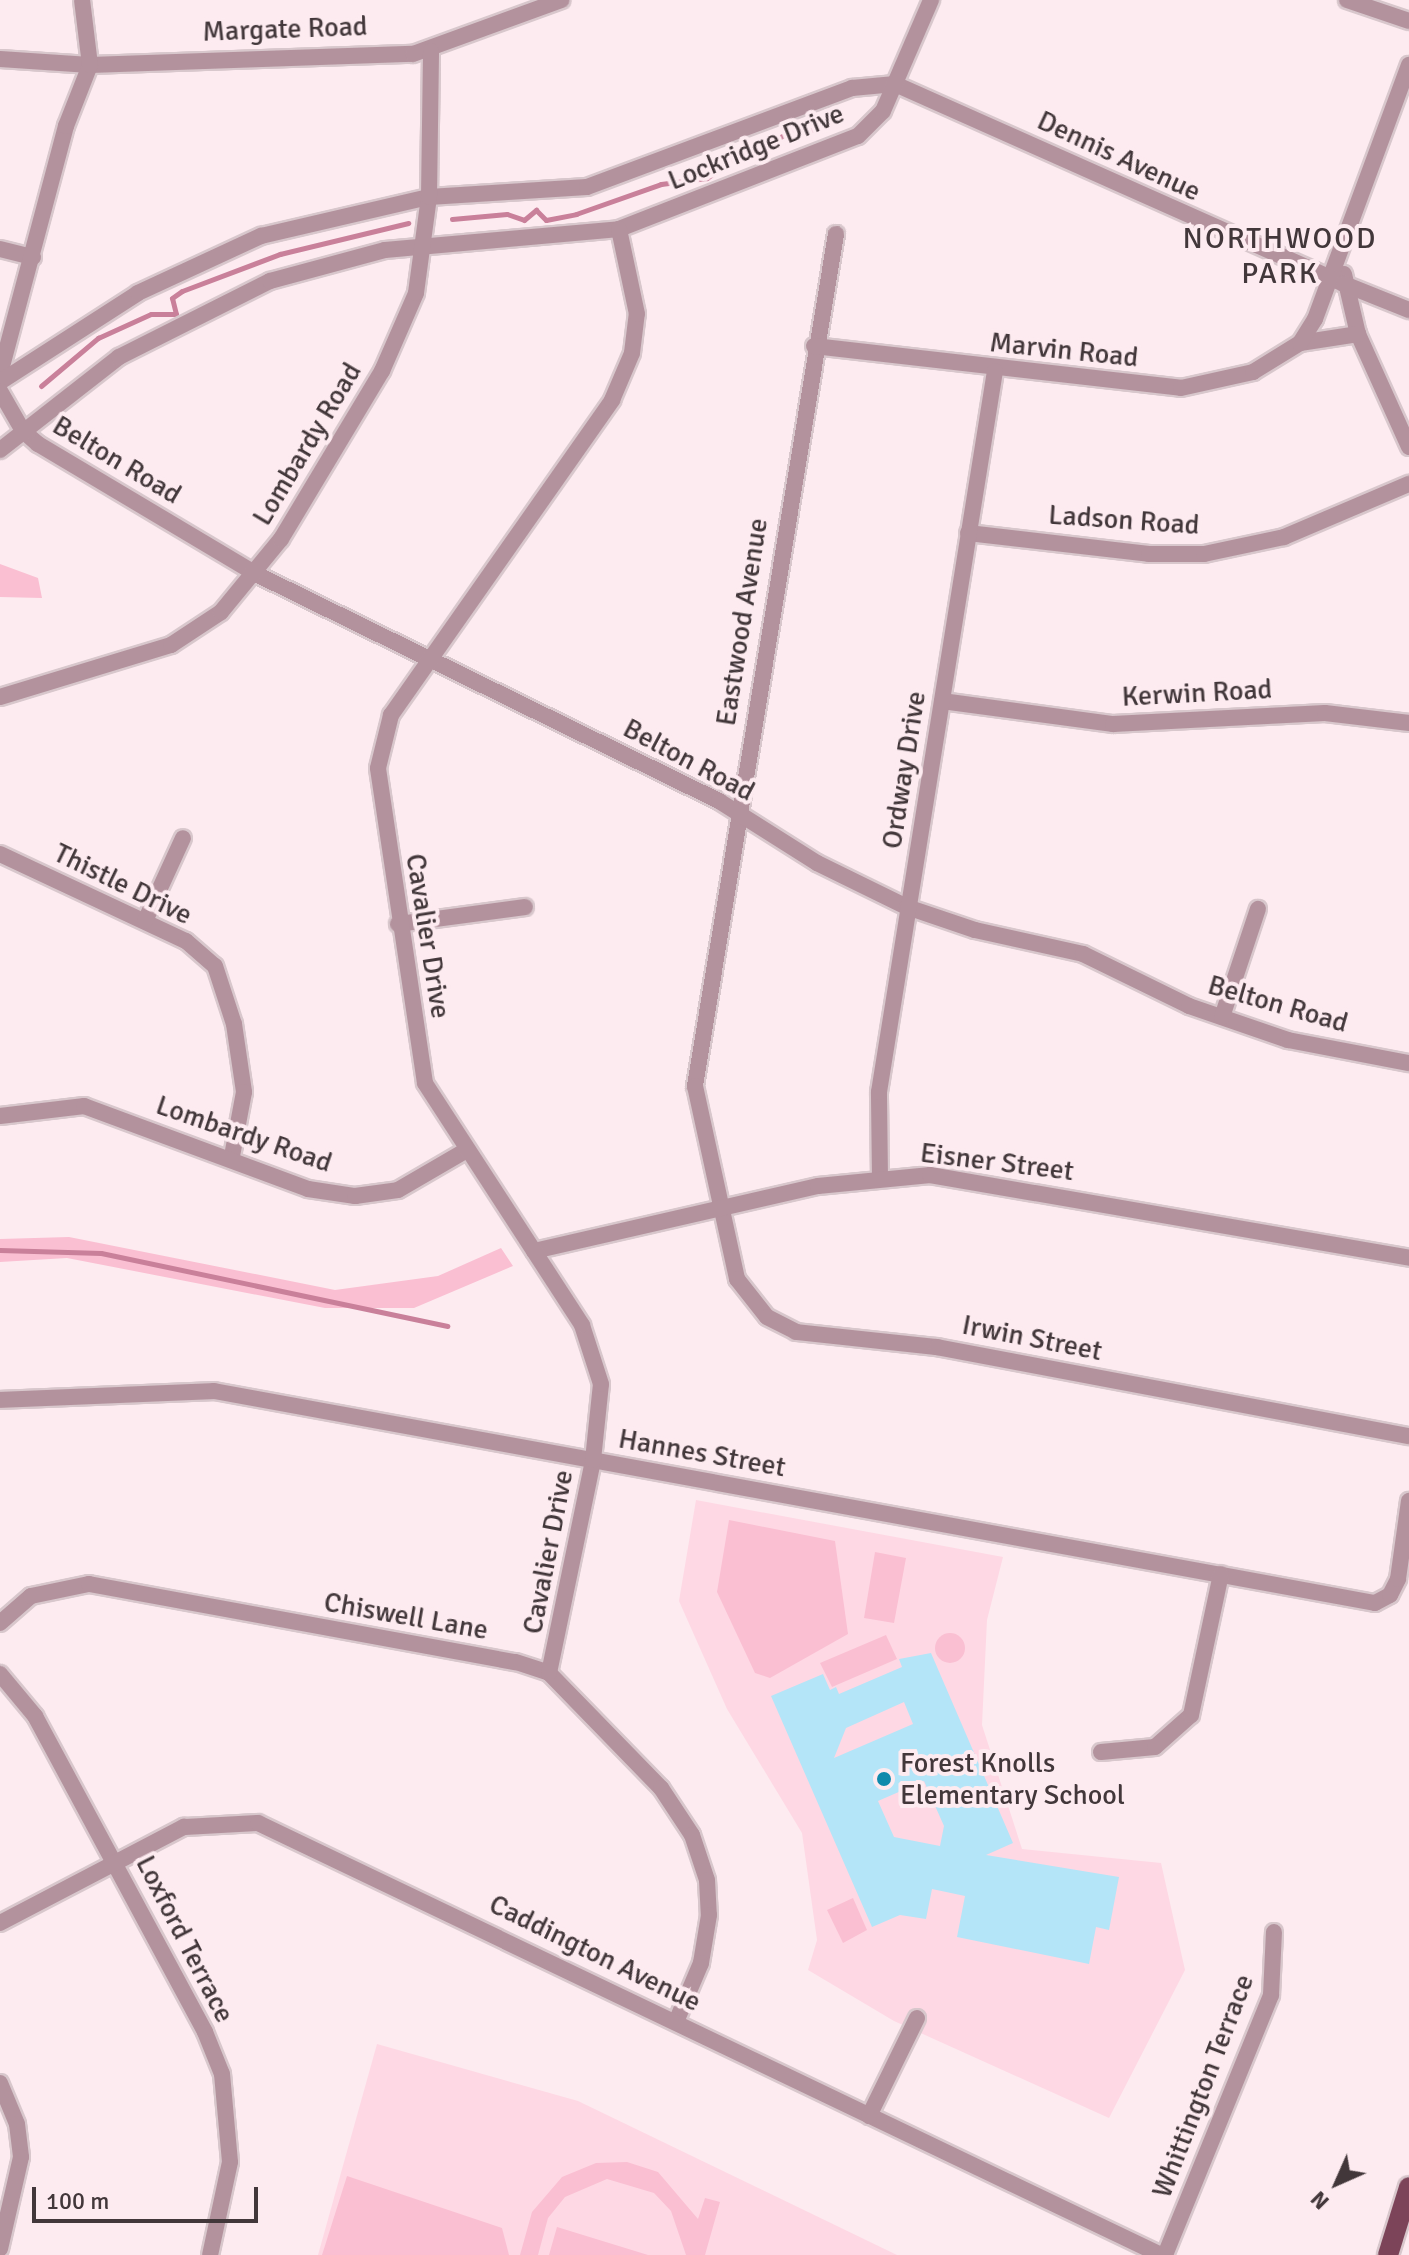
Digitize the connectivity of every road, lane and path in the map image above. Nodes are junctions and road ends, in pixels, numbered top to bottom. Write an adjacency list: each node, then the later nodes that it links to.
1 (82, 0): 8 (street)
2 (561, 0): 6 (street, Margate Road)
3 (931, 0): 10 (street)
4 (1347, 0): 5 (street)
5 (1409, 21)
6 (431, 51): 8 (street, Margate Road); 11 (street, Lombardy Road)
7 (0, 59): 8 (street, Margate Road)
8 (90, 65): 16 (street)
9 (1409, 65): 17 (street)
10 (895, 84): 11 (street, Lockridge Drive); 12 (street, Lockridge Drive); 17 (street, Dennis Avenue)
11 (429, 197): 14 (street, Lombardy Road); 24 (street, Lockridge Drive)
12 (619, 229): 14 (street, Lockridge Drive); 32 (street, Cavalier Drive)
13 (836, 234): 21 (street, Eastwood Avenue)
14 (422, 248): 26 (street, Lockridge Drive); 31 (street, Lombardy Road)
15 (0, 249): 16 (street)
16 (33, 257): 23 (street)
17 (1337, 282): 18 (street, Dennis Avenue); 19 (street); 20 (street)
18 (1409, 310)
19 (1358, 334): 20 (street, Marvin Road); 27 (street)
20 (1300, 343): 22 (street, Marvin Road)
21 (814, 346): 22 (street, Marvin Road); 36 (street, Eastwood Avenue)
22 (995, 371): 30 (street, Ordway Drive)
23 (0, 374)
24 (0, 382)
25 (0, 391): 26 (street, Belton Road)
26 (23, 431): 28 (street, Lockridge Drive); 31 (street, Belton Road)
27 (1409, 447)
28 (0, 450)
29 (1409, 484): 30 (street, Ladson Road)
30 (968, 533): 34 (street, Ordway Drive)
31 (256, 574): 32 (street, Belton Road); 33 (street, Lombardy Road)
32 (427, 662): 36 (street, Belton Road); 43 (street, Cavalier Drive)
33 (0, 697)
34 (942, 701): 35 (street, Kerwin Road); 40 (street, Ordway Drive)
35 (1409, 723)
36 (738, 814): 40 (street, Belton Road); 50 (street, Eastwood Avenue)
37 (183, 838): 42 (street)
38 (0, 854): 42 (street, Thistle Drive)
39 (525, 907): 43 (street)
40 (907, 907): 44 (street, Belton Road); 49 (street, Ordway Drive)
41 (1258, 909): 44 (street)
42 (145, 921): 48 (street, Thistle Drive)
43 (398, 924): 47 (street, Cavalier Drive)
44 (1222, 1017): 45 (street, Belton Road)
45 (1409, 1063)
46 (0, 1116): 48 (street, Lombardy Road)
47 (465, 1151): 48 (street, Lombardy Road); 51 (street, Cavalier Drive)
48 (232, 1156)
49 (880, 1179): 50 (street, Eisner Street); 52 (street, Eisner Street)
50 (718, 1208): 51 (street, Eisner Street); 54 (street, Irwin Street)
51 (534, 1251): 55 (street, Cavalier Drive)
52 (1409, 1258)
53 (0, 1400): 55 (street, Hannes Street)
54 (1409, 1436)
55 (593, 1460): 57 (street, Hannes Street); 59 (street, Cavalier Drive)
56 (1409, 1501): 57 (street, Hannes Street)
57 (1221, 1574): 61 (street)
58 (0, 1623): 59 (street, Chiswell Lane)
59 (549, 1673): 66 (street)
60 (0, 1674): 62 (street, Loxford Terrace)
61 (1101, 1752)
62 (114, 1860): 63 (street, Caddington Avenue); 66 (street, Caddington Avenue); 71 (street, Loxford Terrace)
63 (0, 1923)
64 (1274, 1932): 72 (street, Whittington Terrace)
65 (917, 2018): 68 (street)
66 (676, 2022): 68 (street, Caddington Avenue)
67 (0, 2083): 70 (street)
68 (869, 2116): 72 (street, Caddington Avenue)
69 (1409, 2187): 73 (main road)
70 (1, 2245)
71 (210, 2255)
72 (1163, 2255)
73 (1388, 2255)

